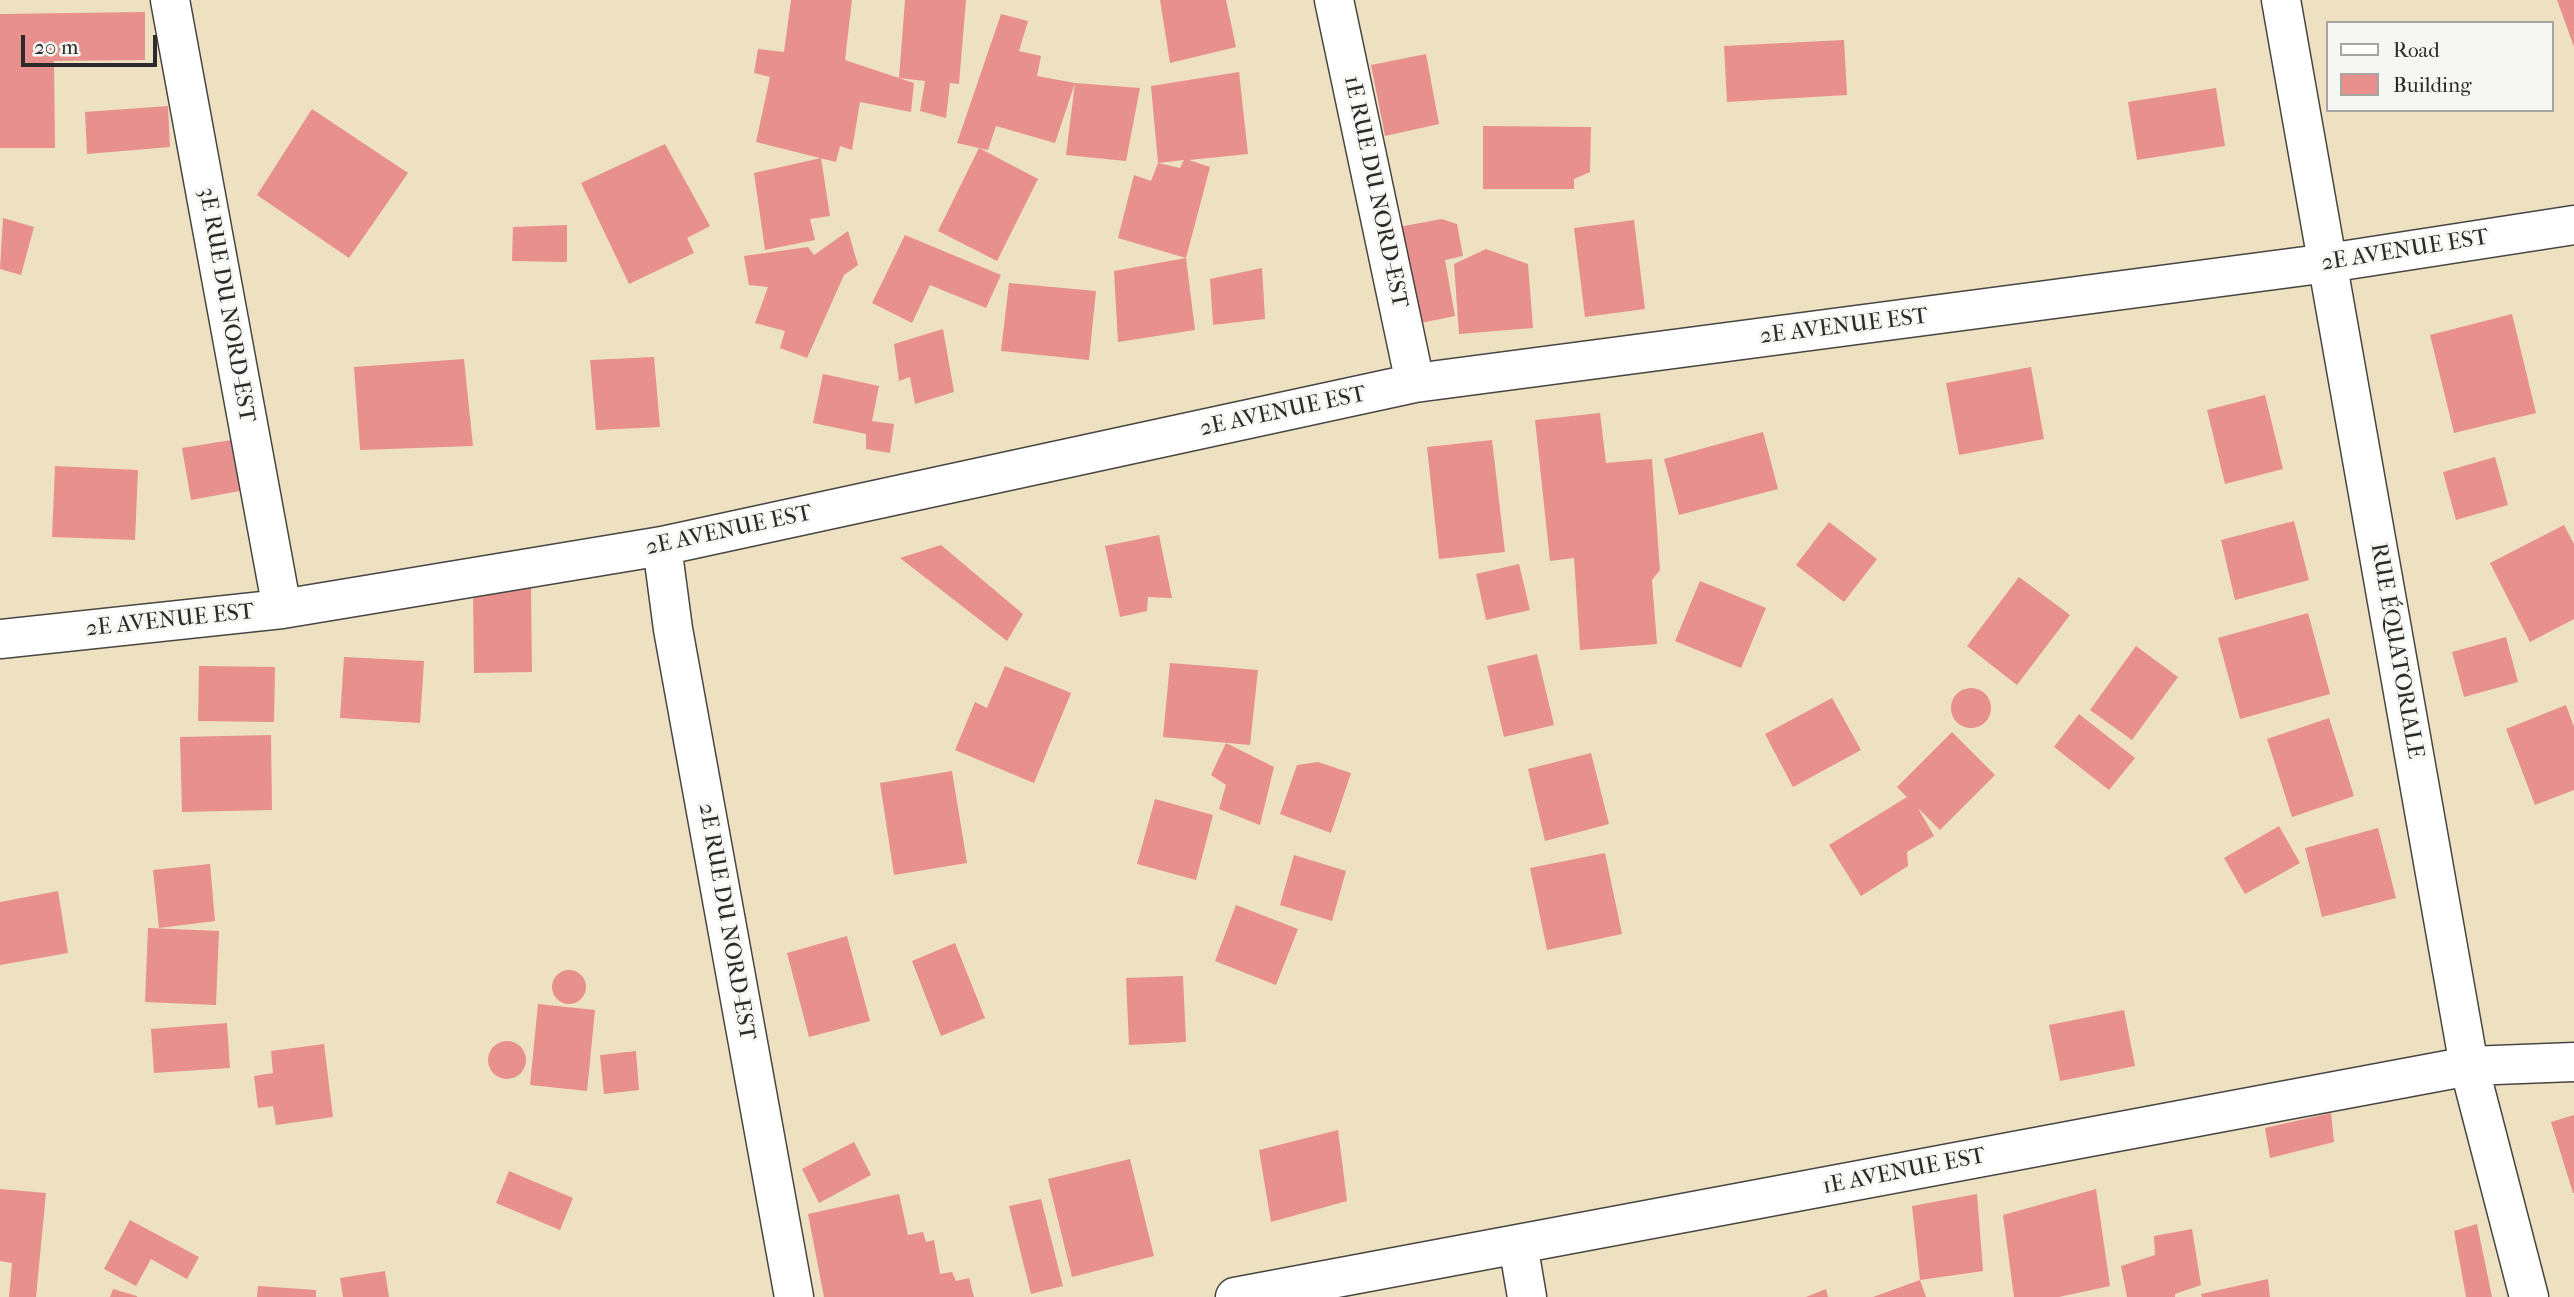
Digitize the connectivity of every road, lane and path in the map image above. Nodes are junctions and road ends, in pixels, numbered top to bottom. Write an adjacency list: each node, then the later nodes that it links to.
1 (170, 0): 8 (street, 3E RUE DU NORD-EST)
2 (1334, 0): 6 (street, 1E RUE DU NORD-EST)
3 (2281, 0): 5 (street, RUE ÉQUATORIALE)
4 (2574, 225): 5 (street, 2E AVENUE EST)
5 (2328, 263): 6 (street, 2E AVENUE EST); 11 (street, RUE ÉQUATORIALE)
6 (1415, 383): 7 (street, 2E AVENUE EST)
7 (662, 547): 8 (street, 2E AVENUE EST); 13 (street, 2E RUE DU NORD-EST)
8 (282, 609): 9 (street, 2E AVENUE EST)
9 (0, 639)
10 (2574, 1062): 11 (street, 1E AVENUE EST)
11 (2469, 1066): 12 (street, 1E AVENUE EST); 16 (street, RUE ÉQUATORIALE)
12 (1518, 1244): 14 (street, 1E AVENUE EST); 15 (street)
13 (794, 1297)
14 (1235, 1297)
15 (1527, 1297)
16 (2529, 1297)

